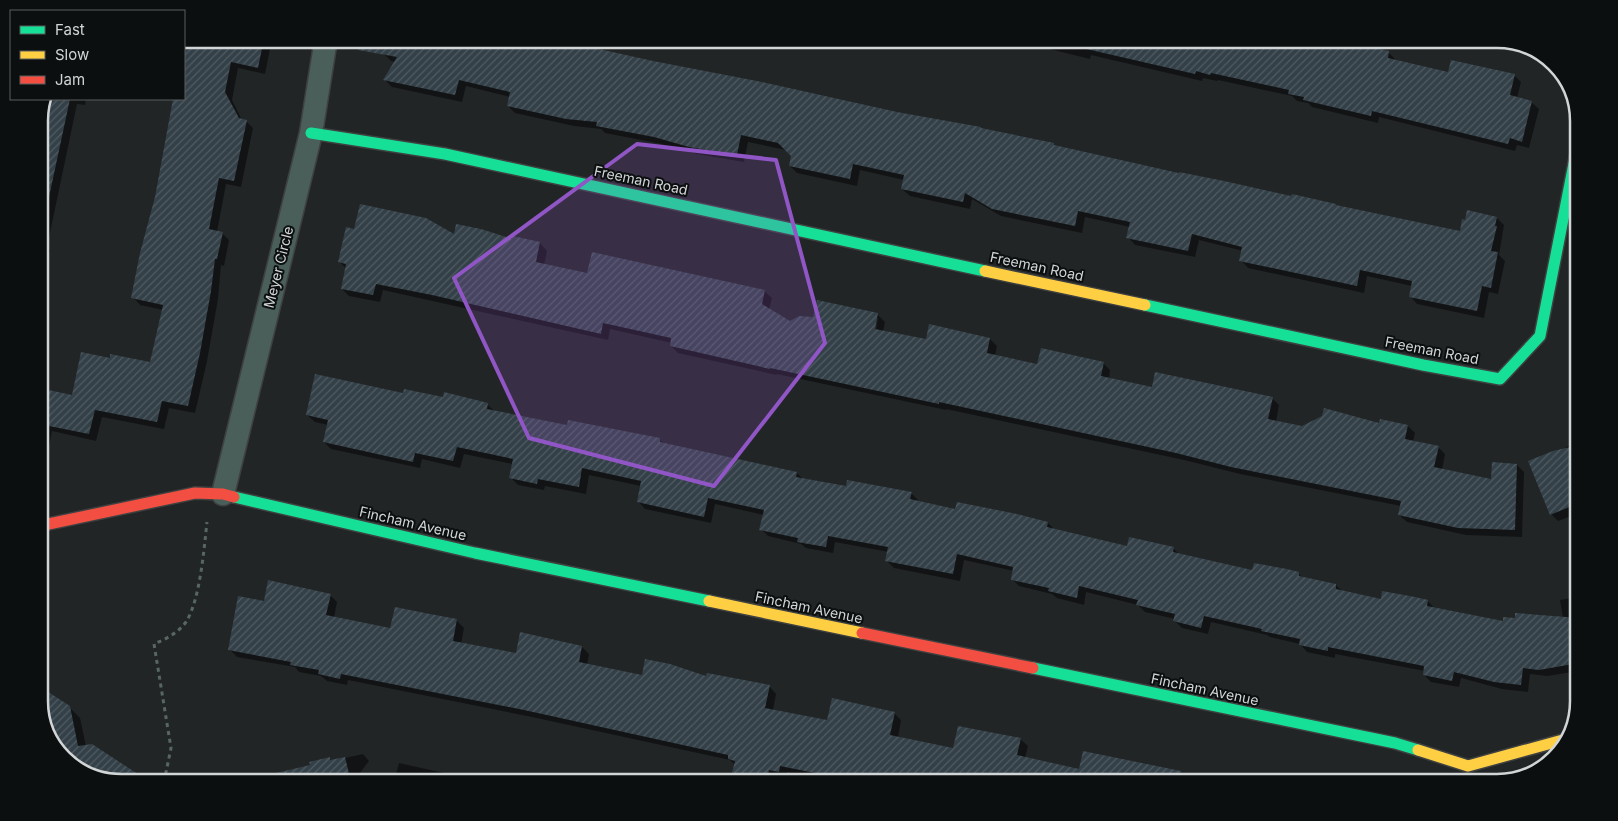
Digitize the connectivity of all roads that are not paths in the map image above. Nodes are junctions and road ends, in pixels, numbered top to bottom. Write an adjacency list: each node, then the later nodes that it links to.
1 (325, 48): 2 (street, Meyer Circle)
2 (311, 133): 3 (street, Freeman Road); 4 (street, Meyer Circle)
3 (1570, 184)
4 (217, 494): 5 (street, Fincham Avenue); 7 (street, Fincham Avenue)
5 (48, 524)
6 (1557, 743): 7 (street, Fincham Avenue)
7 (1469, 774)

